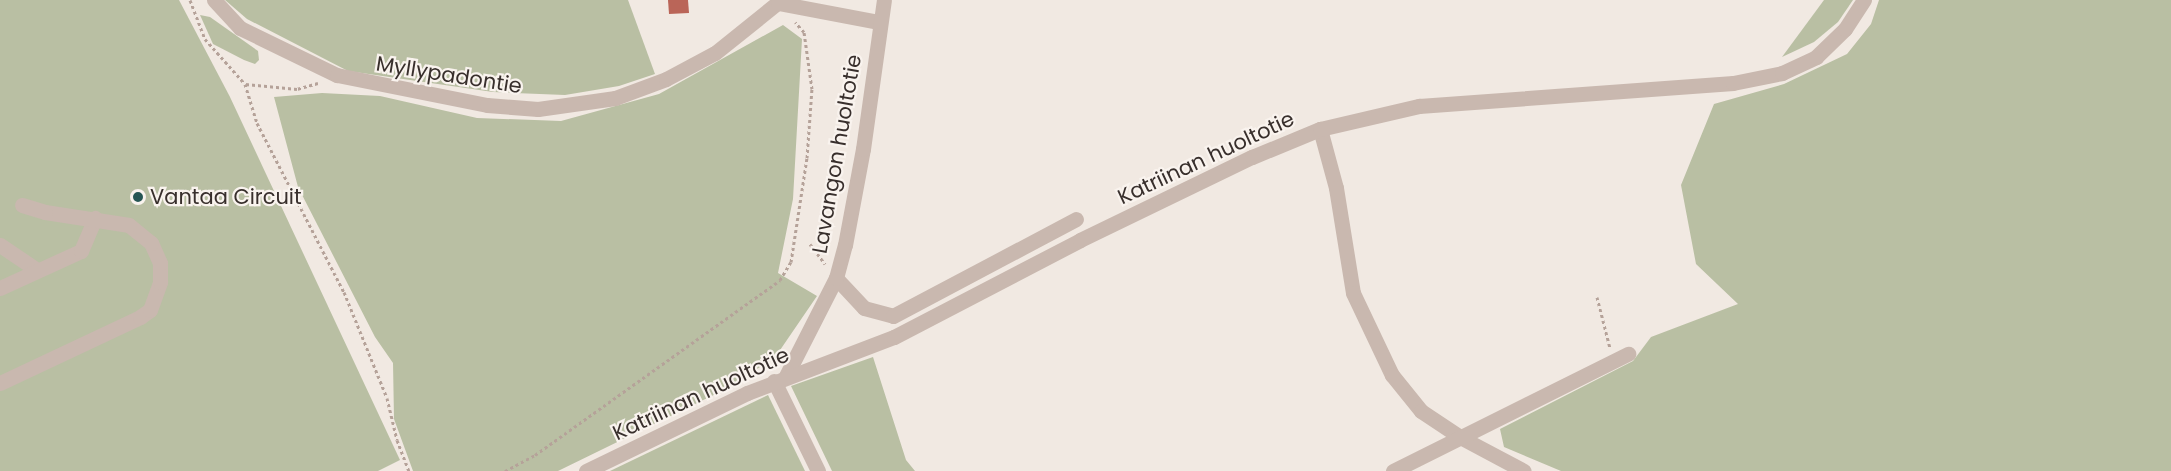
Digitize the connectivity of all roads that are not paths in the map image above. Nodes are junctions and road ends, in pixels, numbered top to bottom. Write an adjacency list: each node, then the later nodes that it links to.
1 (214, 0): 4 (street, Myllypadontie)
2 (884, 0): 5 (street, Lavangon huoltotie)
3 (1864, 0): 6 (street, Katriinan huoltotie)
4 (779, 2): 5 (street)
5 (879, 22): 12 (street, Lavangon huoltotie)
6 (1320, 129): 15 (street, Katriinan huoltotie); 17 (street)
7 (22, 205): 8 (street)
8 (95, 218): 11 (street); 16 (street)
9 (1076, 219): 12 (street)
10 (0, 246): 11 (street)
11 (37, 270): 13 (street)
12 (836, 278): 15 (street, Lavangon huoltotie)
13 (0, 288)
14 (1628, 354): 17 (street)
15 (780, 379): 18 (street, Katriinan huoltotie); 19 (street)
16 (0, 382)
17 (1460, 437): 20 (street); 21 (street)
18 (586, 471)
19 (818, 471)
20 (1393, 471)
21 (1524, 471)

